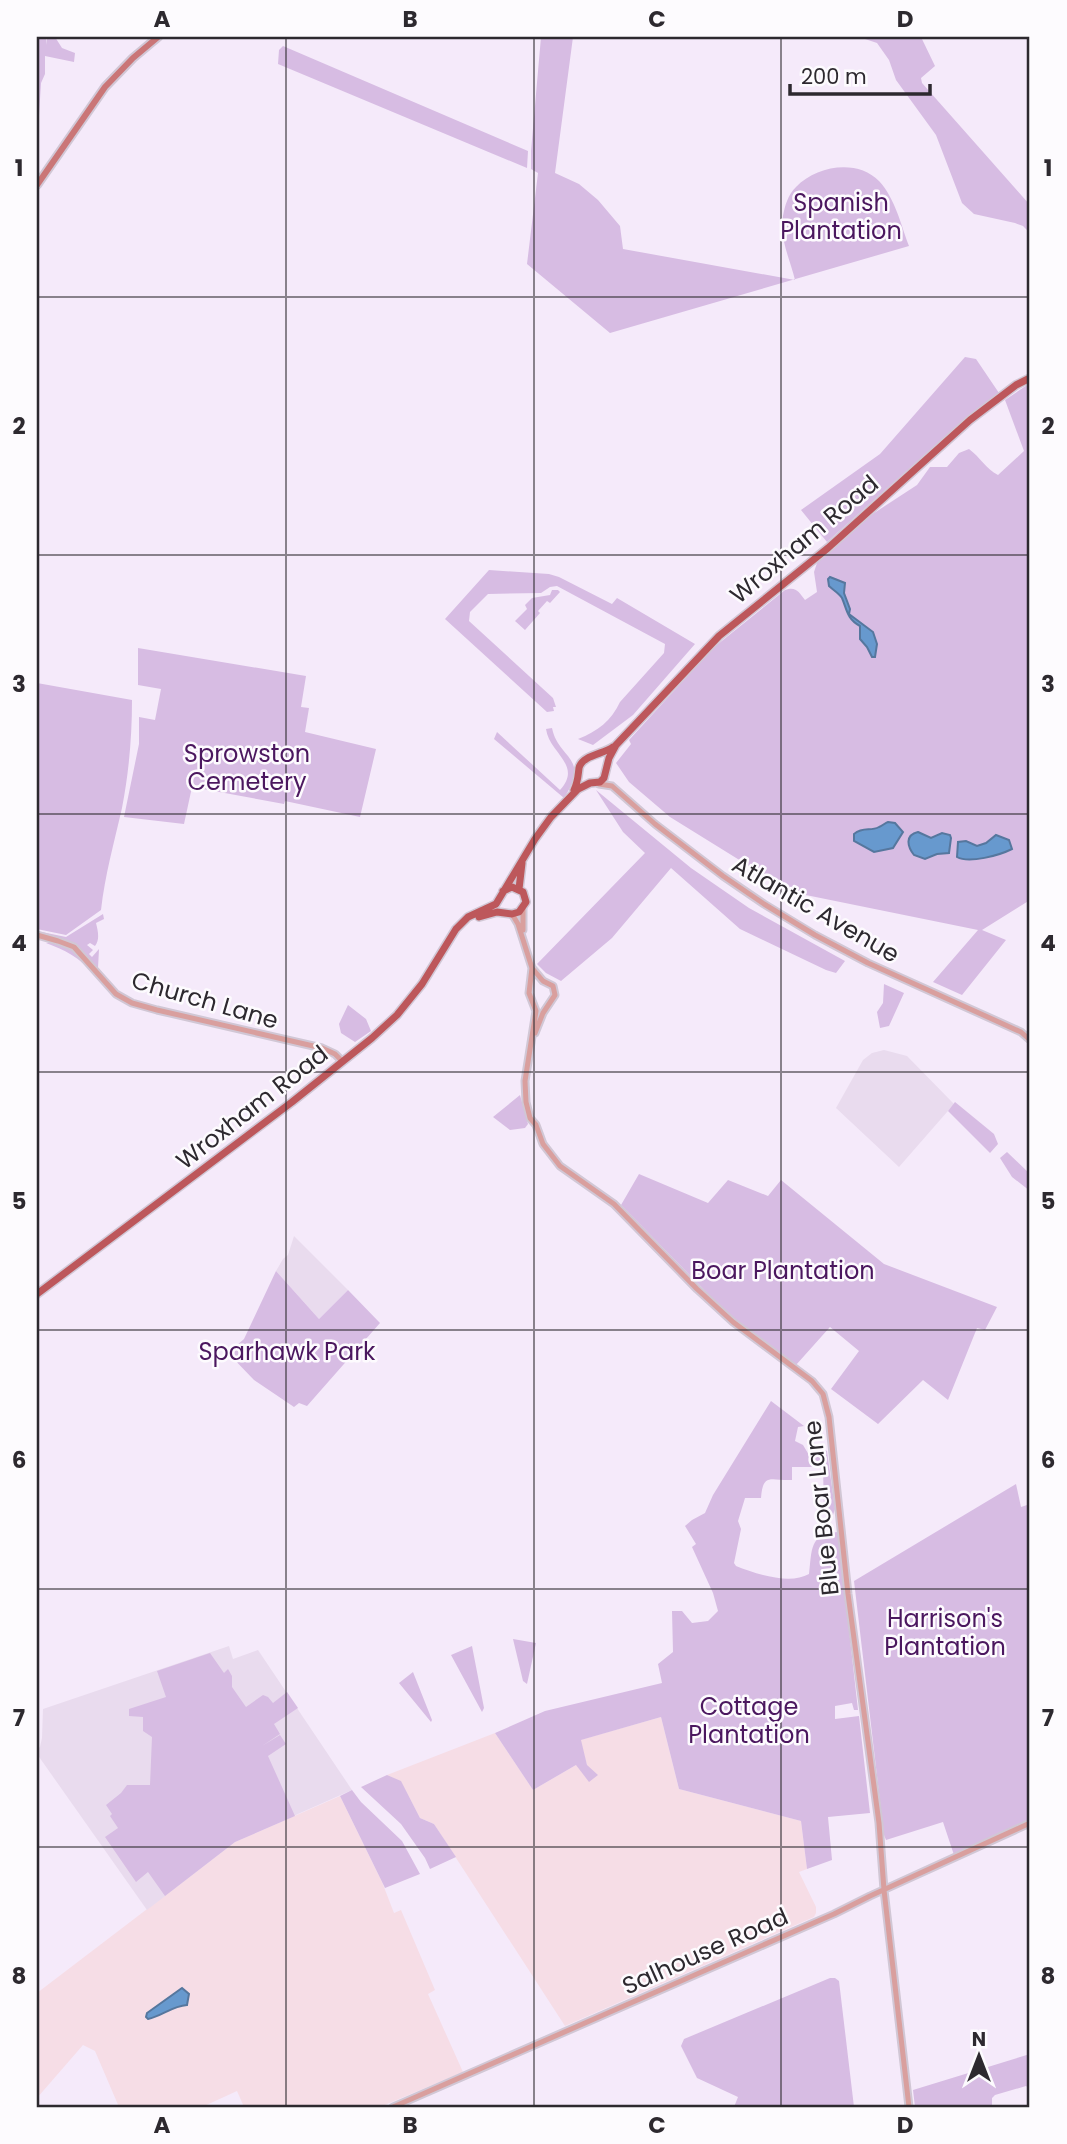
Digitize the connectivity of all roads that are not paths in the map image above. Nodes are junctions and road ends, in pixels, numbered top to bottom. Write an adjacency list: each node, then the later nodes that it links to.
1 (158, 37): 2 (main road)
2 (37, 185)
3 (1030, 378): 4 (main road, Wroxham Road)
4 (616, 745): 5 (main road, Wroxham Road); 6 (main road, Wroxham Road)
5 (594, 756): 6 (main road); 7 (main road, Wroxham Road)
6 (606, 768): 8 (main road, Wroxham Road); 9 (street)
7 (580, 775): 8 (main road); 10 (main road, Wroxham Road)
8 (593, 783): 9 (street, Atlantic Avenue); 10 (main road, Wroxham Road)
9 (612, 786): 24 (street, Atlantic Avenue)
10 (572, 794): 11 (main road, Wroxham Road)
11 (523, 863): 12 (main road, Wroxham Road); 13 (main road, Wroxham Road)
12 (519, 889): 13 (main road, Wroxham Road); 14 (main road, Wroxham Road)
13 (501, 895): 15 (main road); 16 (main road, Wroxham Road)
14 (523, 909): 15 (main road); 18 (street, Blue Boar Lane)
15 (508, 913): 16 (main road); 18 (street, Blue Boar Lane)
16 (463, 923): 28 (main road, Wroxham Road)
17 (37, 935): 28 (street, Church Lane)
18 (524, 939): 19 (street, Blue Boar Lane)
19 (532, 968): 20 (street, Blue Boar Lane); 21 (street, Blue Boar Lane)
20 (543, 981): 21 (street); 23 (street, Blue Boar Lane)
21 (530, 988): 22 (street, Blue Boar Lane)
22 (534, 1004): 23 (street); 27 (street, Blue Boar Lane)
23 (550, 1004): 27 (street, Blue Boar Lane)
24 (1021, 1032): 25 (street, Atlantic Avenue); 26 (street, Atlantic Avenue)
25 (1030, 1032)
26 (1030, 1040)
27 (530, 1043): 31 (street, Blue Boar Lane)
28 (342, 1061): 29 (main road, Wroxham Road)
29 (37, 1294)
30 (1030, 1824): 31 (street, Salhouse Road)
31 (884, 1889): 32 (street, Salhouse Road); 33 (street, Blue Boar Lane)
32 (393, 2107)
33 (909, 2107)

